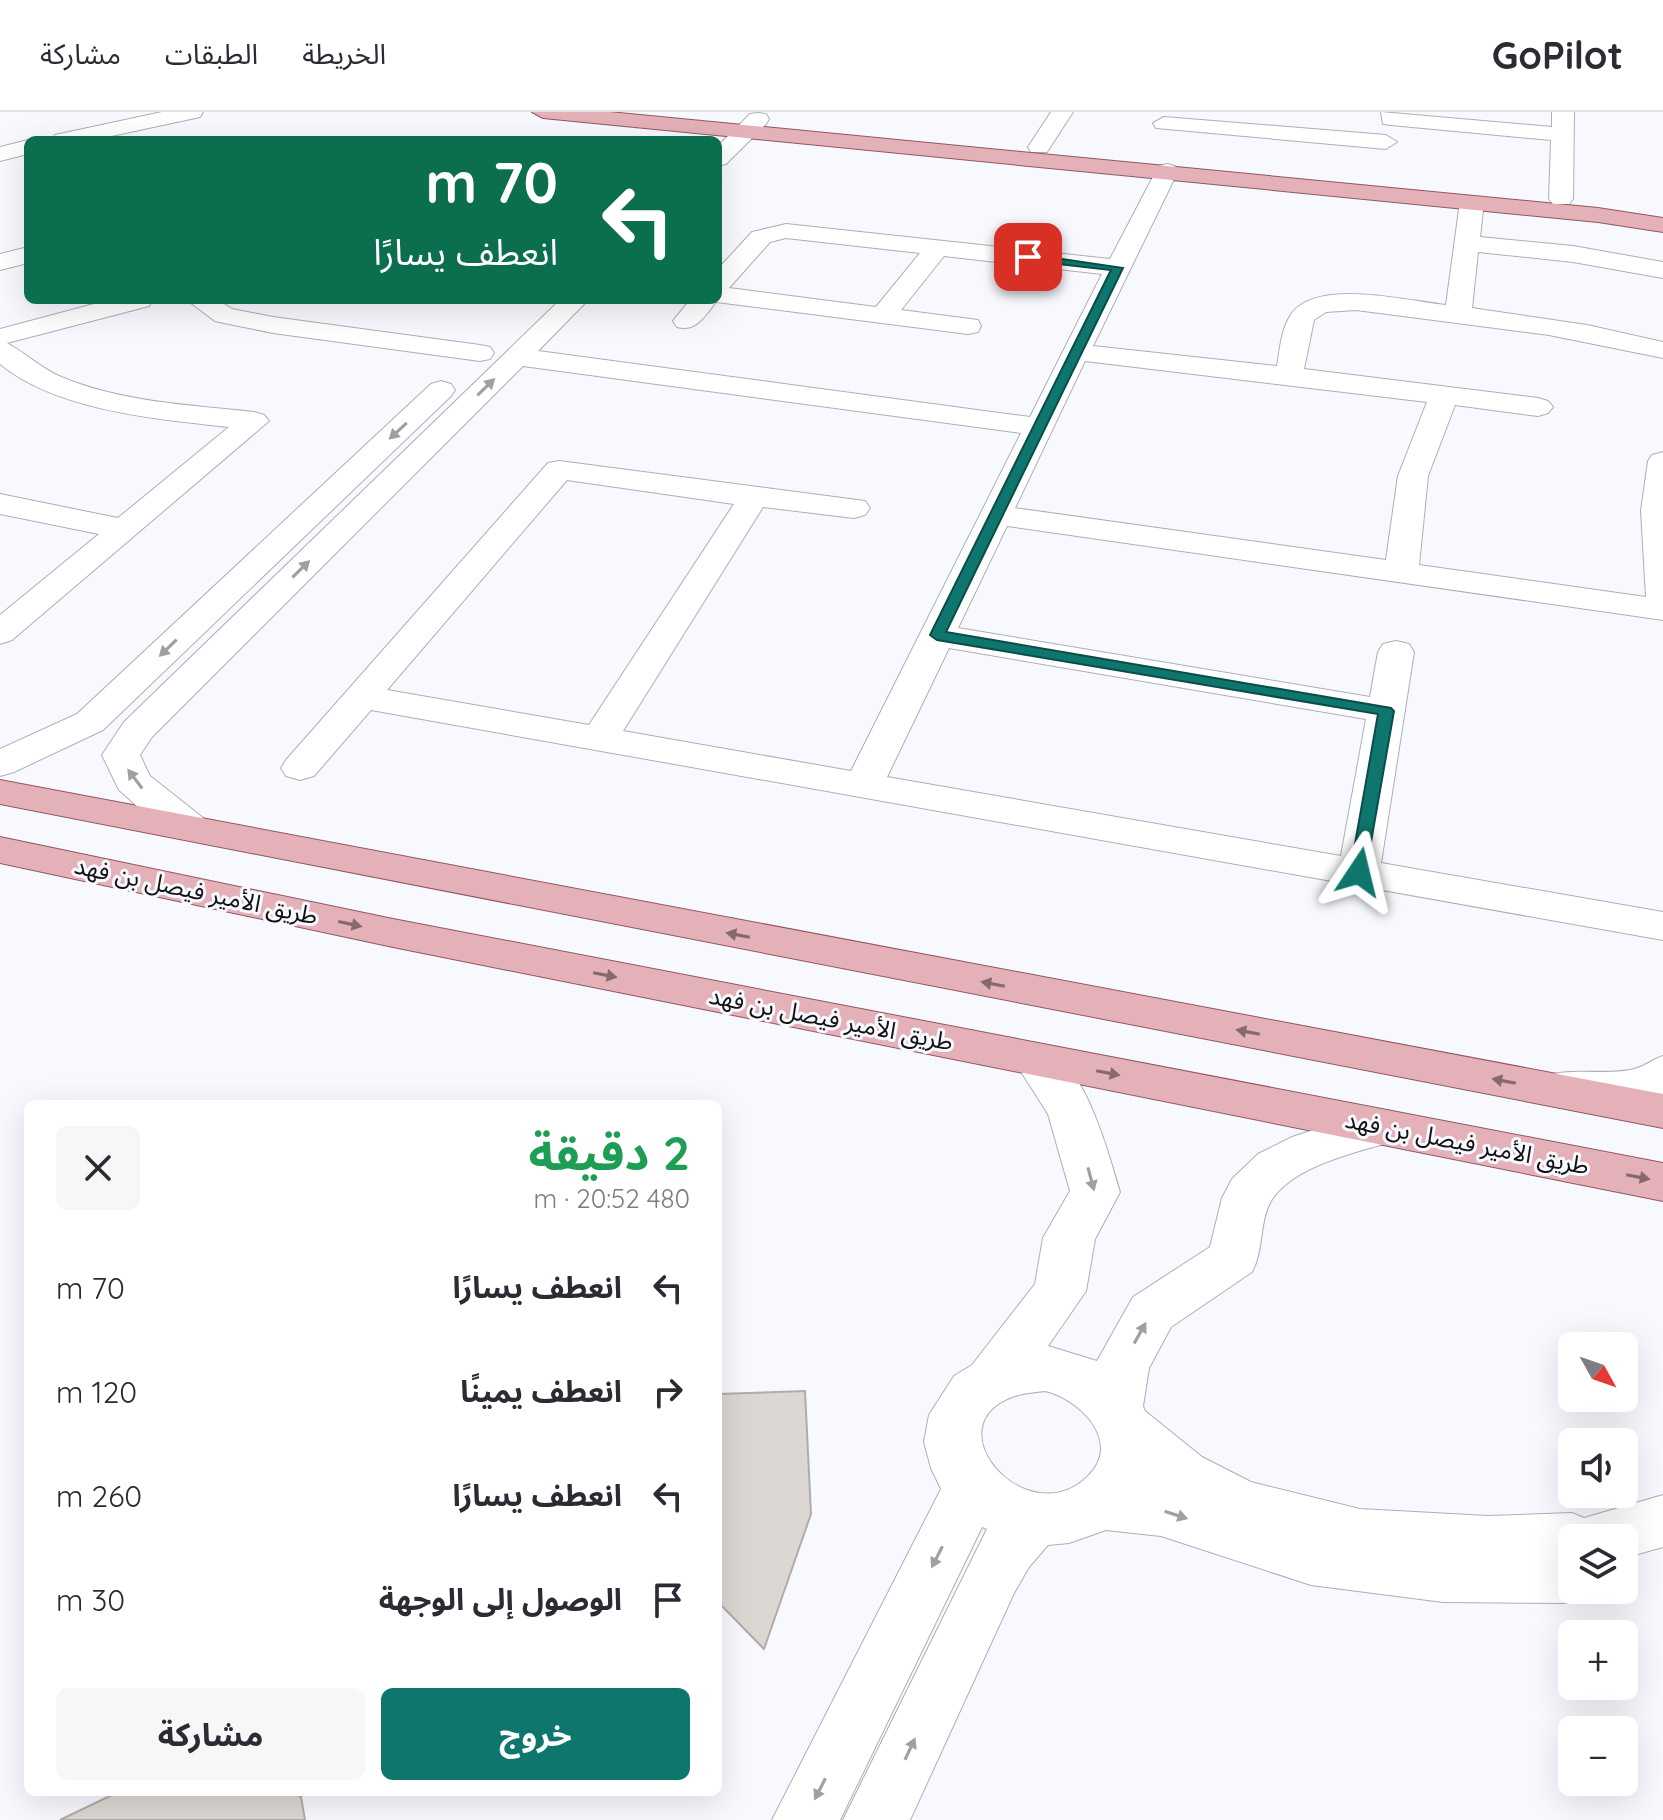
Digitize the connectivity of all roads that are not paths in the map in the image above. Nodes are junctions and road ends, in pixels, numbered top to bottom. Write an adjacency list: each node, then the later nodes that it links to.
1 (192, 112): 11 (street)
2 (543, 112): 10 (main road)
3 (682, 112): 10 (main road)
4 (1062, 112): 12 (street)
5 (1391, 116): 6 (street); 8 (street)
6 (1231, 120): 7 (street)
7 (1164, 123)
8 (1563, 123): 17 (street)
9 (752, 125): 10 (main road); 12 (main road); 15 (street); 16 (main road)
10 (710, 128)
11 (81, 136)
12 (1039, 147): 17 (main road)
13 (24, 148): 14 (street)
14 (0, 154)
15 (722, 155)
16 (1167, 171): 18 (main road); 25 (street)
17 (1561, 199): 19 (main road)
18 (1472, 202): 20 (main road); 21 (street)
19 (1663, 212)
20 (1663, 225)
21 (1467, 243): 26 (street); 35 (street)
22 (938, 247): 25 (street); 27 (street); 34 (street)
23 (24, 256): 24 (street)
24 (0, 262)
25 (1118, 268): 41 (street)
26 (1663, 270)
27 (722, 281)
28 (722, 295): 34 (street)
29 (125, 304): 38 (street)
30 (206, 304): 42 (street)
31 (532, 304): 42 (street)
32 (571, 304): 43 (street)
33 (701, 304): 36 (street)
34 (883, 315): 37 (street)
35 (1458, 316): 40 (street); 44 (street)
36 (686, 321)
37 (968, 326)
38 (0, 337)
39 (0, 350): 53 (street)
40 (1663, 350)
41 (1076, 352): 44 (street); 47 (street)
42 (480, 353): 55 (street, one-way to 55)
43 (517, 357): 47 (street); 60 (street, one-way to 43)
44 (1289, 376): 45 (street)
45 (1444, 395): 46 (street); 56 (street)
46 (1538, 407)
47 (1039, 427): 52 (street)
48 (1663, 461): 54 (street)
49 (754, 497): 51 (street); 63 (street); 65 (street)
50 (0, 504): 53 (street)
51 (854, 508)
52 (996, 515): 56 (street); 61 (street)
53 (125, 529): 59 (street)
54 (1661, 530): 57 (street)
55 (269, 552): 60 (street); 66 (street, one-way to 66)
56 (1401, 573): 58 (street)
57 (1663, 599)
58 (1663, 610)
59 (0, 633)
60 (233, 635): 70 (street, one-way to 60)
61 (937, 635): 64 (street); 68 (street)
62 (1396, 652): 64 (street)
63 (361, 697): 65 (street); 67 (street)
64 (1386, 711): 72 (street)
65 (599, 739): 68 (street)
66 (0, 764)
67 (300, 768)
68 (864, 785): 72 (street)
69 (0, 792): 70 (main road)
70 (193, 830): 76 (main road, one-way to 70)
71 (0, 850): 74 (main road, طريق الأمير فيصل بن فهد, one-way to 74)
72 (1359, 872): 73 (street)
73 (1663, 926)
74 (1036, 1059): 78 (main road, طريق الأمير فيصل بن فهد, one-way to 78); 80 (street, one-way to 80)
75 (1663, 1073): 76 (street)
76 (1548, 1089): 77 (main road)
77 (1663, 1111)
78 (1381, 1127): 79 (main road, طريق الأمير فيصل بن فهد, one-way to 79); 81 (street, one-way to 78)
79 (1663, 1182)
80 (994, 1376): 81 (street); 82 (street)
81 (1120, 1417): 83 (street); 87 (street)
82 (972, 1487): 84 (street); 91 (street, one-way to 91)
83 (1099, 1503): 84 (street); 90 (street, one-way to 90)
84 (1034, 1518): 92 (street, one-way to 84)
85 (1663, 1521): 86 (street)
86 (1638, 1528)
87 (1558, 1540)
88 (1663, 1551): 89 (street)
89 (1638, 1559)
90 (1558, 1575)
91 (805, 1820)
92 (876, 1820)

